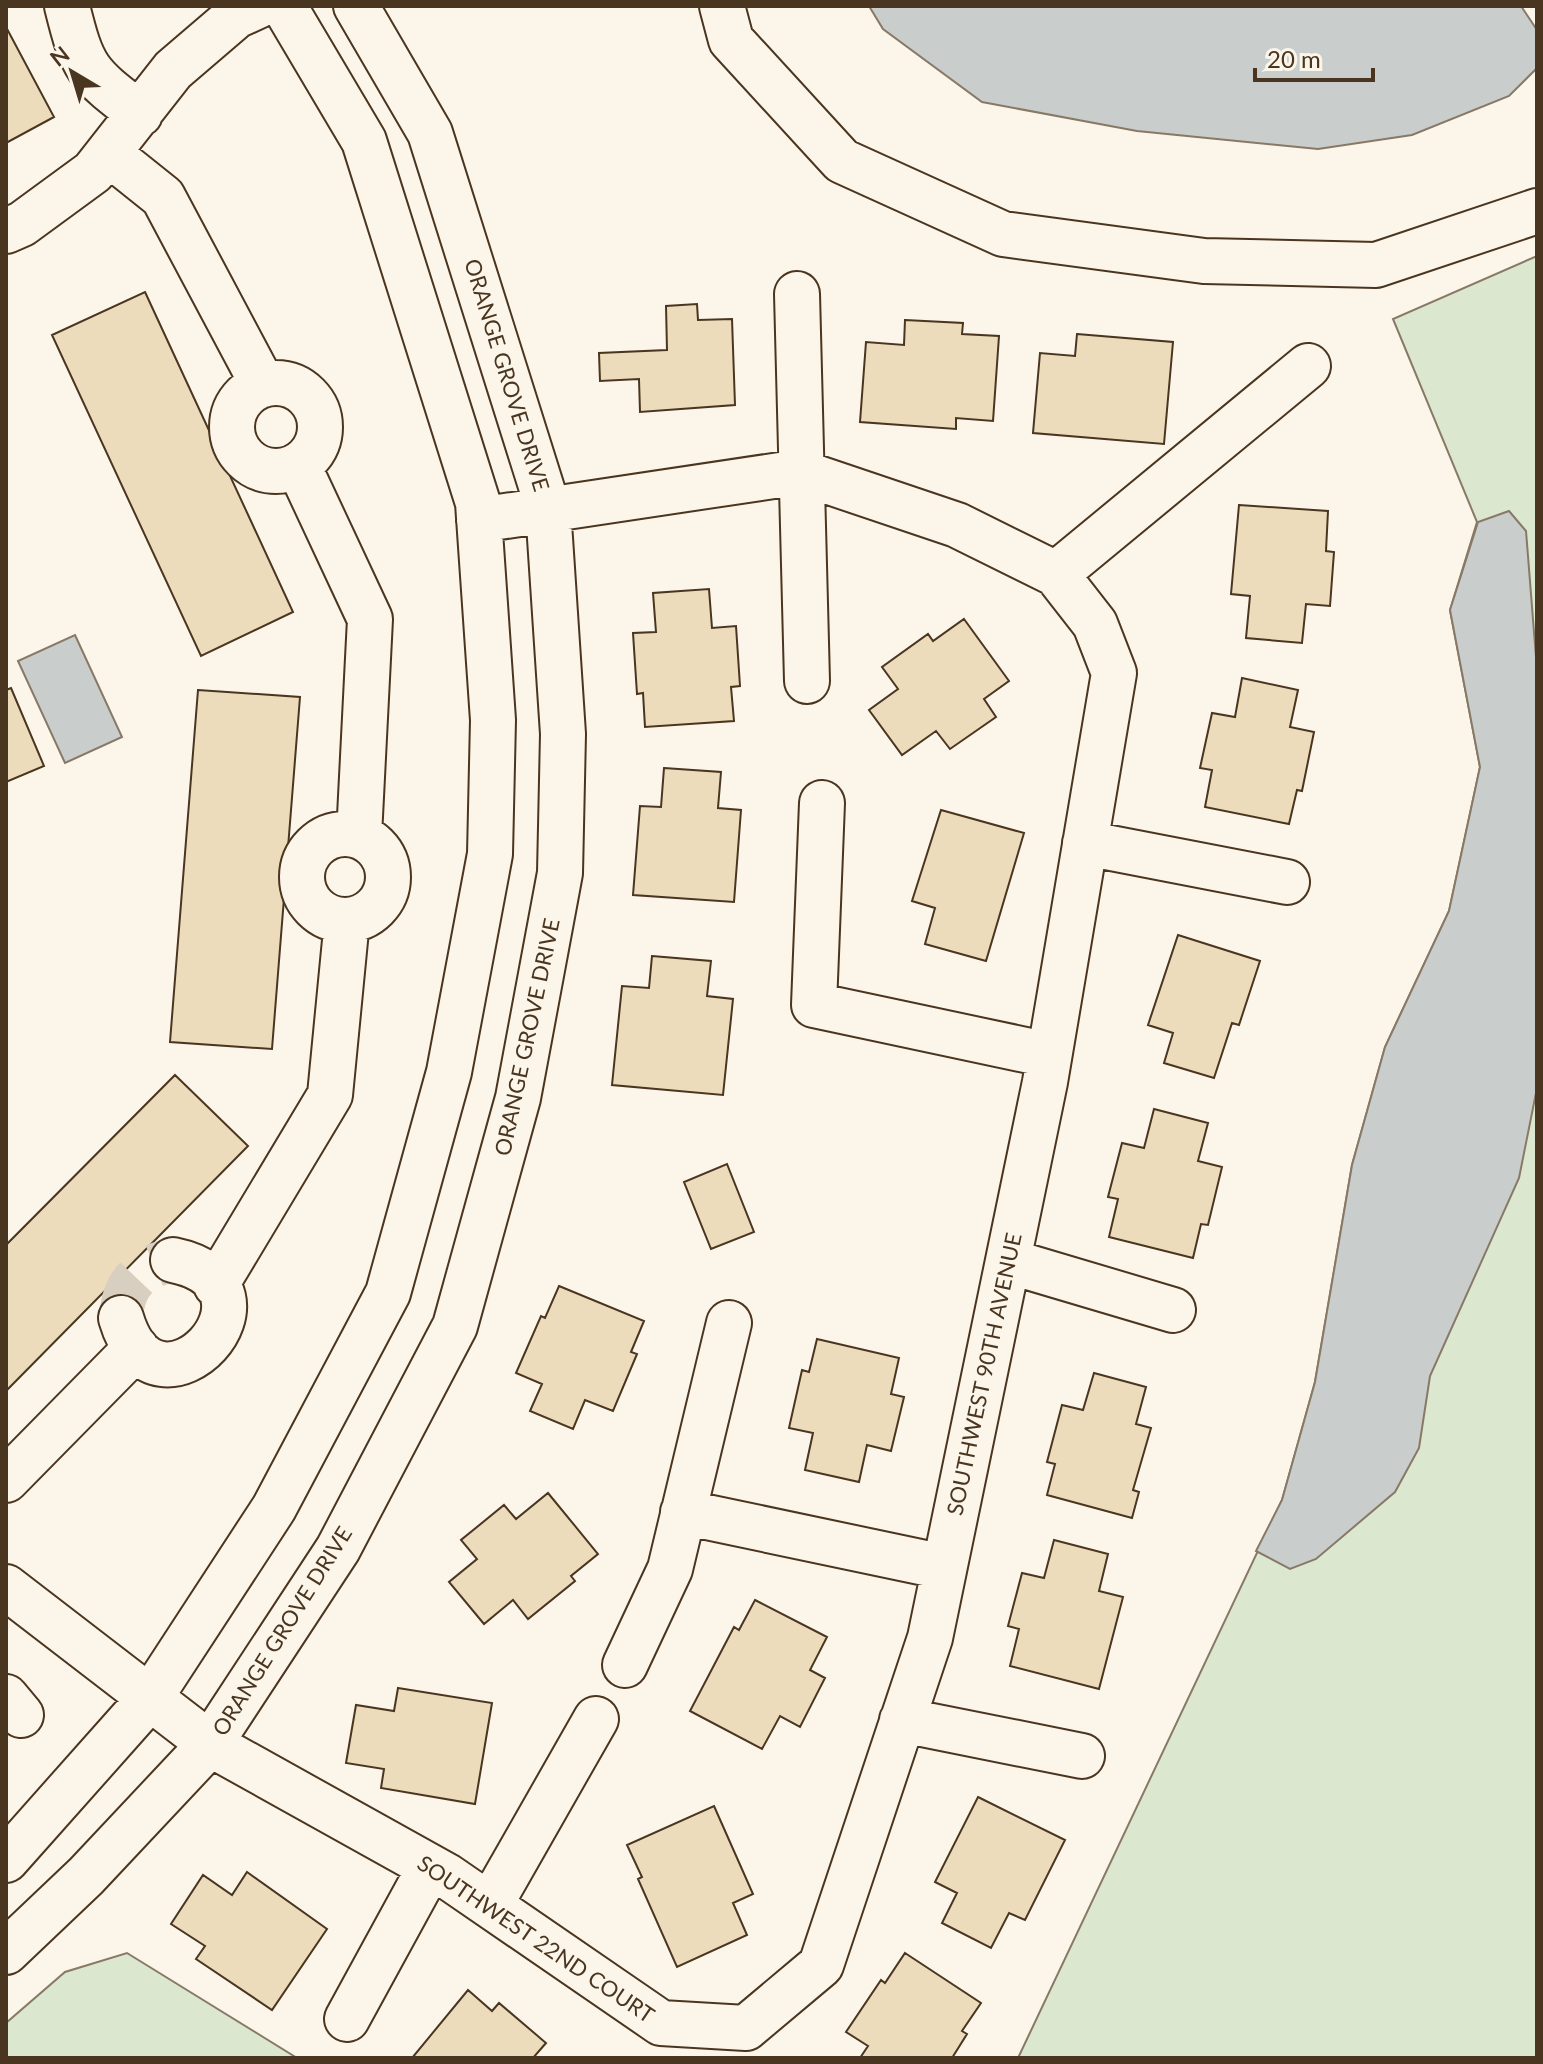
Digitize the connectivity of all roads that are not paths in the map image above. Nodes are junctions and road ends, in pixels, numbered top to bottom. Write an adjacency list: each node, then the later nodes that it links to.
1 (67, 6): 6 (street)
2 (258, 6): 6 (street)
3 (284, 6): 16 (street)
4 (356, 6): 15 (street, ORANGE GROVE DRIVE)
5 (722, 6): 8 (street)
6 (140, 114): 7 (street)
7 (108, 153): 9 (street); 12 (street)
8 (1537, 211)
9 (6, 231)
10 (797, 294): 14 (street)
11 (1308, 366): 17 (street)
12 (263, 385): 13 (street); 13 (street)
13 (298, 465): 20 (street)
14 (800, 472): 15 (street); 17 (street); 18 (street)
15 (548, 508): 16 (street); 38 (street, ORANGE GROVE DRIVE)
16 (479, 520): 35 (street)
17 (1056, 574): 21 (street, SOUTHWEST 90TH AVENUE)
18 (807, 681)
19 (822, 803): 24 (street)
20 (359, 836): 23 (street); 23 (street)
21 (1085, 843): 22 (street); 24 (street, SOUTHWEST 90TH AVENUE)
22 (1287, 882)
23 (347, 920): 27 (street)
24 (1049, 1055): 26 (street, SOUTHWEST 90TH AVENUE)
25 (173, 1260): 27 (street)
26 (1008, 1261): 28 (street); 32 (street, SOUTHWEST 90TH AVENUE)
27 (216, 1285): 30 (street)
28 (1173, 1310)
29 (729, 1323): 31 (street)
30 (6, 1480)
31 (683, 1512): 32 (street); 34 (street)
32 (944, 1567): 37 (street, SOUTHWEST 90TH AVENUE)
33 (6, 1587): 35 (street, SOUTHWEST 22ND COURT)
34 (625, 1665)
35 (150, 1698): 38 (street, SOUTHWEST 22ND COURT); 40 (street)
36 (596, 1719): 42 (street)
37 (902, 1720): 39 (street); 45 (street, SOUTHWEST 90TH AVENUE)
38 (210, 1744): 41 (street, SOUTHWEST 22ND COURT); 43 (street, ORANGE GROVE DRIVE)
39 (1082, 1756)
40 (6, 1860)
41 (430, 1867): 42 (street, SOUTHWEST 22ND COURT); 44 (street)
42 (490, 1905): 45 (street, SOUTHWEST 22ND COURT)
43 (6, 1952)
44 (347, 2019)
45 (750, 2043)

